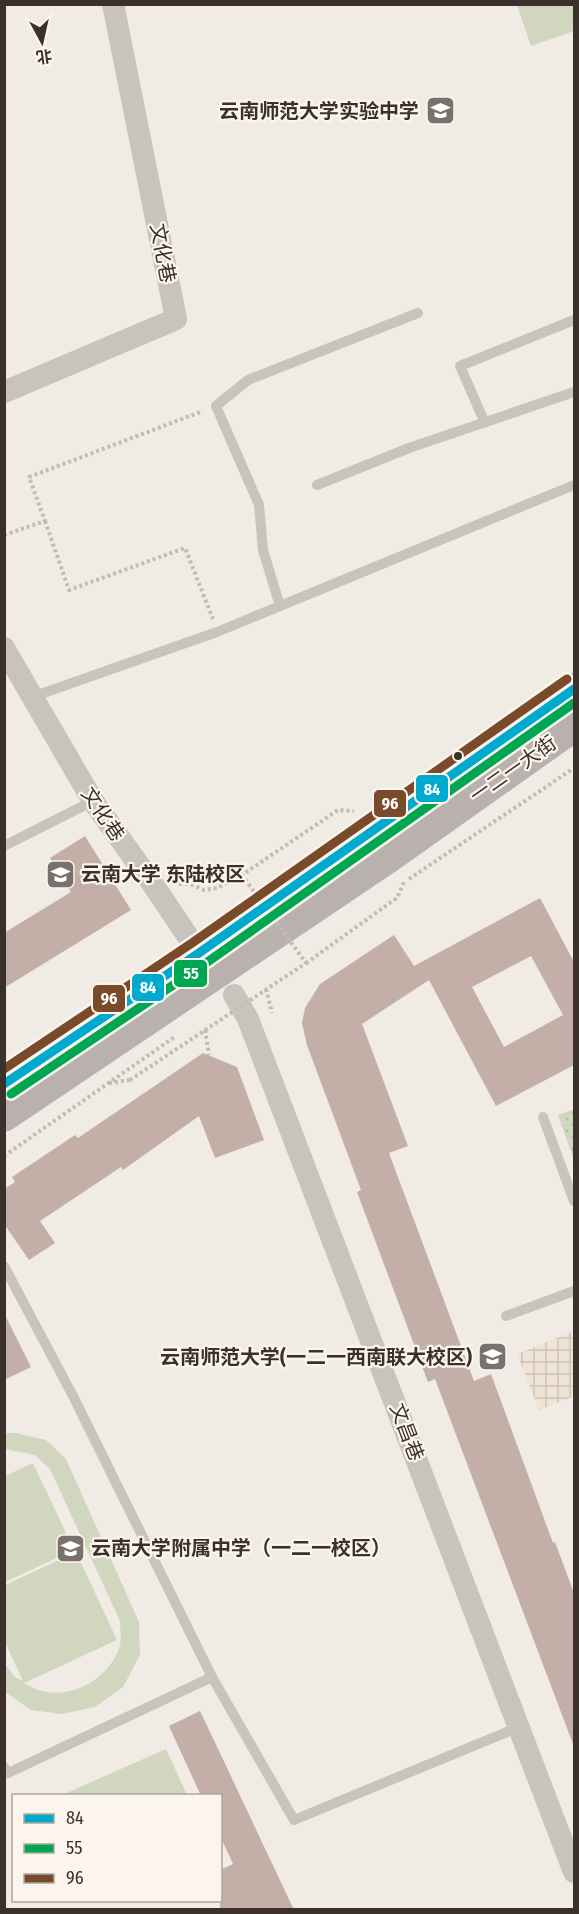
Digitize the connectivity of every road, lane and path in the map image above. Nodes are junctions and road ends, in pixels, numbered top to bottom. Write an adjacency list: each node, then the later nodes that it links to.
1 (113, 4): 4 (street, 文化巷)
2 (418, 313): 6 (lane)
3 (574, 320): 7 (lane)
4 (4, 392)
5 (574, 392): 7 (lane)
6 (216, 406): 10 (path); 12 (lane)
7 (485, 423): 8 (lane)
8 (316, 485)
9 (574, 485): 12 (lane)
10 (45, 521): 11 (path); 13 (path)
11 (4, 535)
12 (280, 606): 13 (lane)
13 (217, 632): 16 (lane)
14 (4, 648): 16 (street, 文化巷)
15 (574, 689): 29 (main road, 一二一大街)
16 (32, 697): 19 (street, 文化巷)
17 (574, 725): 29 (main road, 一二一大街)
18 (574, 768): 23 (path)
19 (93, 801): 21 (lane); 24 (street, 文化巷)
20 (362, 811): 22 (path)
21 (4, 846)
22 (242, 875): 24 (path); 28 (path, bridge)
23 (404, 882): 25 (path); 28 (path)
24 (154, 886): 29 (street, 文化巷)
25 (395, 888)
26 (301, 951): 27 (path)
27 (292, 957)
28 (306, 963): 30 (path, bridge)
29 (215, 974): 33 (main road, 一二一大街); 35 (main road, 一二一大街); 43 (street, 文昌巷)
30 (205, 1030): 32 (path); 34 (path, bridge)
31 (176, 1036): 34 (path)
32 (209, 1055)
33 (4, 1084)
34 (107, 1084): 37 (path)
35 (4, 1115)
36 (543, 1117): 38 (lane)
37 (4, 1156)
38 (574, 1201)
39 (4, 1266): 42 (lane)
40 (574, 1292): 41 (lane)
41 (506, 1316)
42 (212, 1677): 43 (lane); 44 (lane)
43 (519, 1727): 45 (street, 文昌巷)
44 (4, 1767)
45 (574, 1872)

